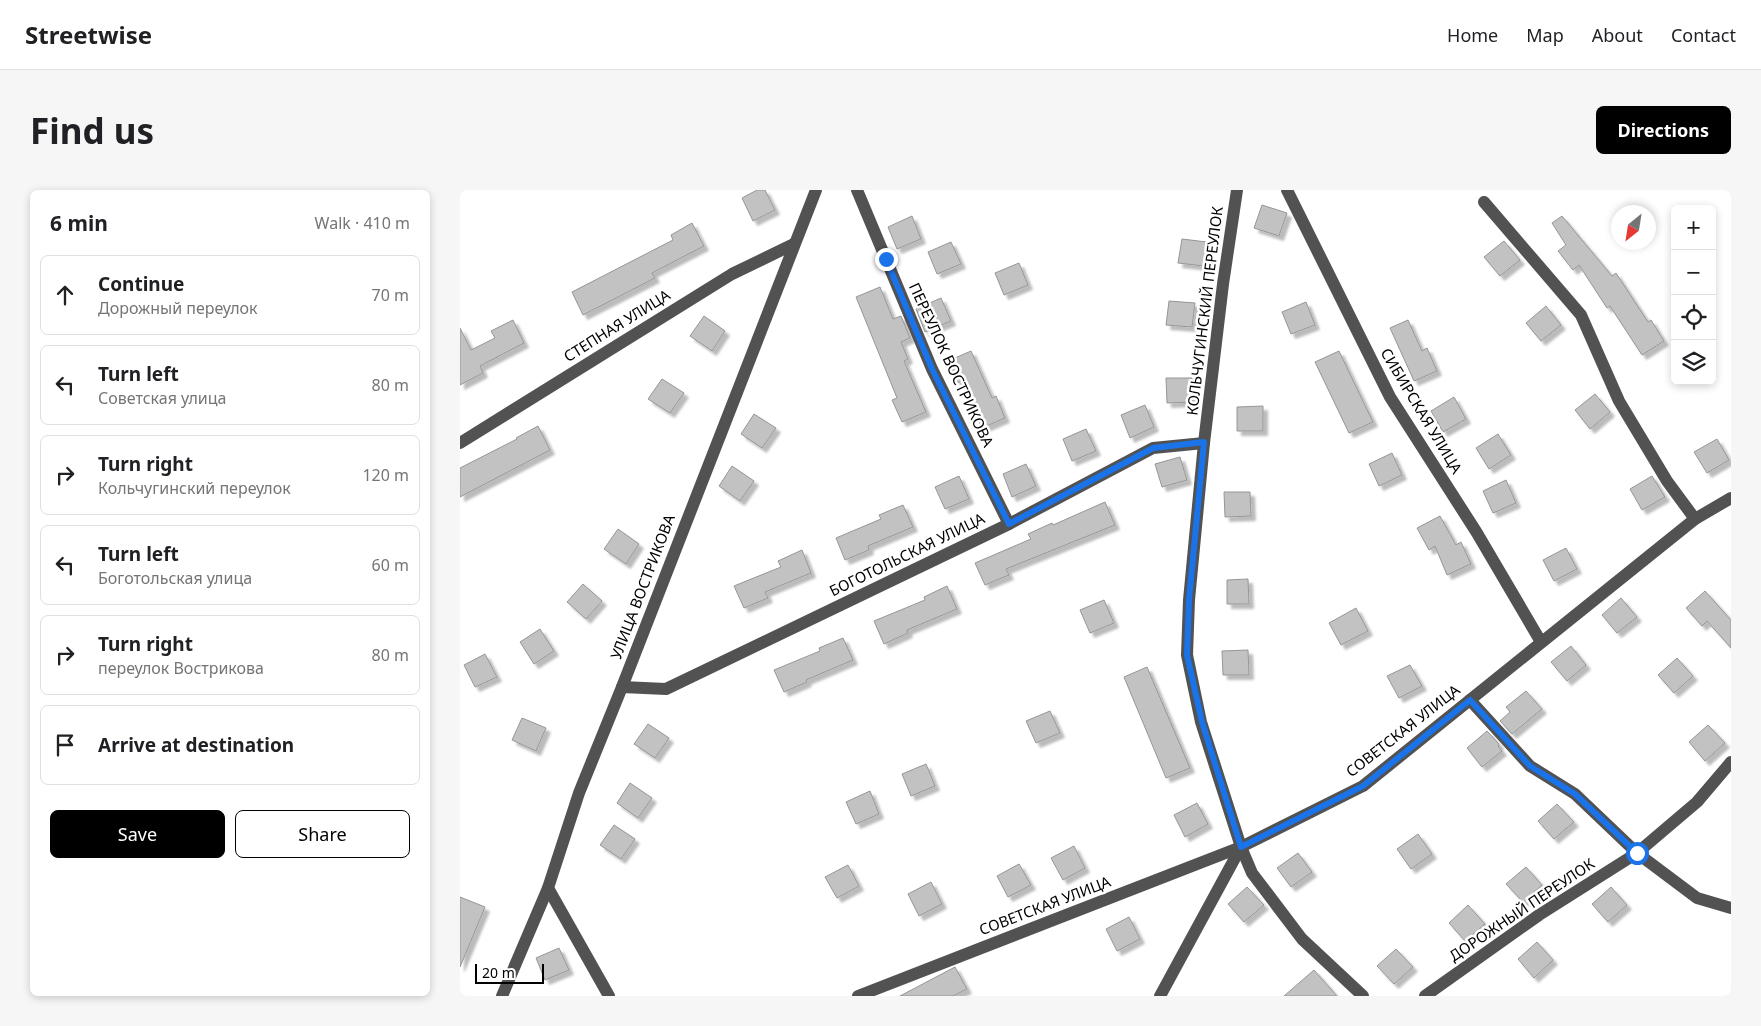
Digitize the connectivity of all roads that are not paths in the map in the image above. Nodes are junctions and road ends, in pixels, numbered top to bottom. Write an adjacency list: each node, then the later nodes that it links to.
1 (816, 190): 6 (street, УЛИЦА ВОСТРИКОВА)
2 (857, 190): 11 (street, ПЕРЕУЛОК ВОСТРИКОВА)
3 (1237, 190): 7 (street, КОЛЬЧУГИНСКИЙ ПЕРЕУЛОК)
4 (1287, 190): 12 (street, СИБИРСКАЯ УЛИЦА)
5 (1484, 202): 10 (street)
6 (794, 244): 8 (street, СТЕПНАЯ УЛИЦА); 13 (street, УЛИЦА ВОСТРИКОВА)
7 (1204, 442): 11 (street, БОГОТОЛЬСКАЯ УЛИЦА); 16 (street, КОЛЬЧУГИНСКИЙ ПЕРЕУЛОК)
8 (460, 443)
9 (1731, 498): 10 (street, СОВЕТСКАЯ УЛИЦА)
10 (1695, 519): 12 (street, СОВЕТСКАЯ УЛИЦА)
11 (1009, 524): 13 (street, БОГОТОЛЬСКАЯ УЛИЦА)
12 (1541, 642): 14 (street, СОВЕТСКАЯ УЛИЦА)
13 (622, 687): 18 (street, УЛИЦА ВОСТРИКОВА)
14 (1470, 700): 16 (street, СОВЕТСКАЯ УЛИЦА); 17 (street)
15 (1731, 762): 17 (street, ДОРОЖНЫЙ ПЕРЕУЛОК)
16 (1241, 847): 20 (street); 23 (street, СОВЕТСКАЯ УЛИЦА); 24 (street)
17 (1637, 853): 19 (street); 25 (street, ДОРОЖНЫЙ ПЕРЕУЛОК)
18 (548, 888): 21 (street, УЛИЦА ВОСТРИКОВА); 22 (street)
19 (1731, 908)
20 (1164, 994)
21 (502, 996)
22 (609, 996)
23 (858, 996)
24 (1363, 996)
25 (1425, 996)

